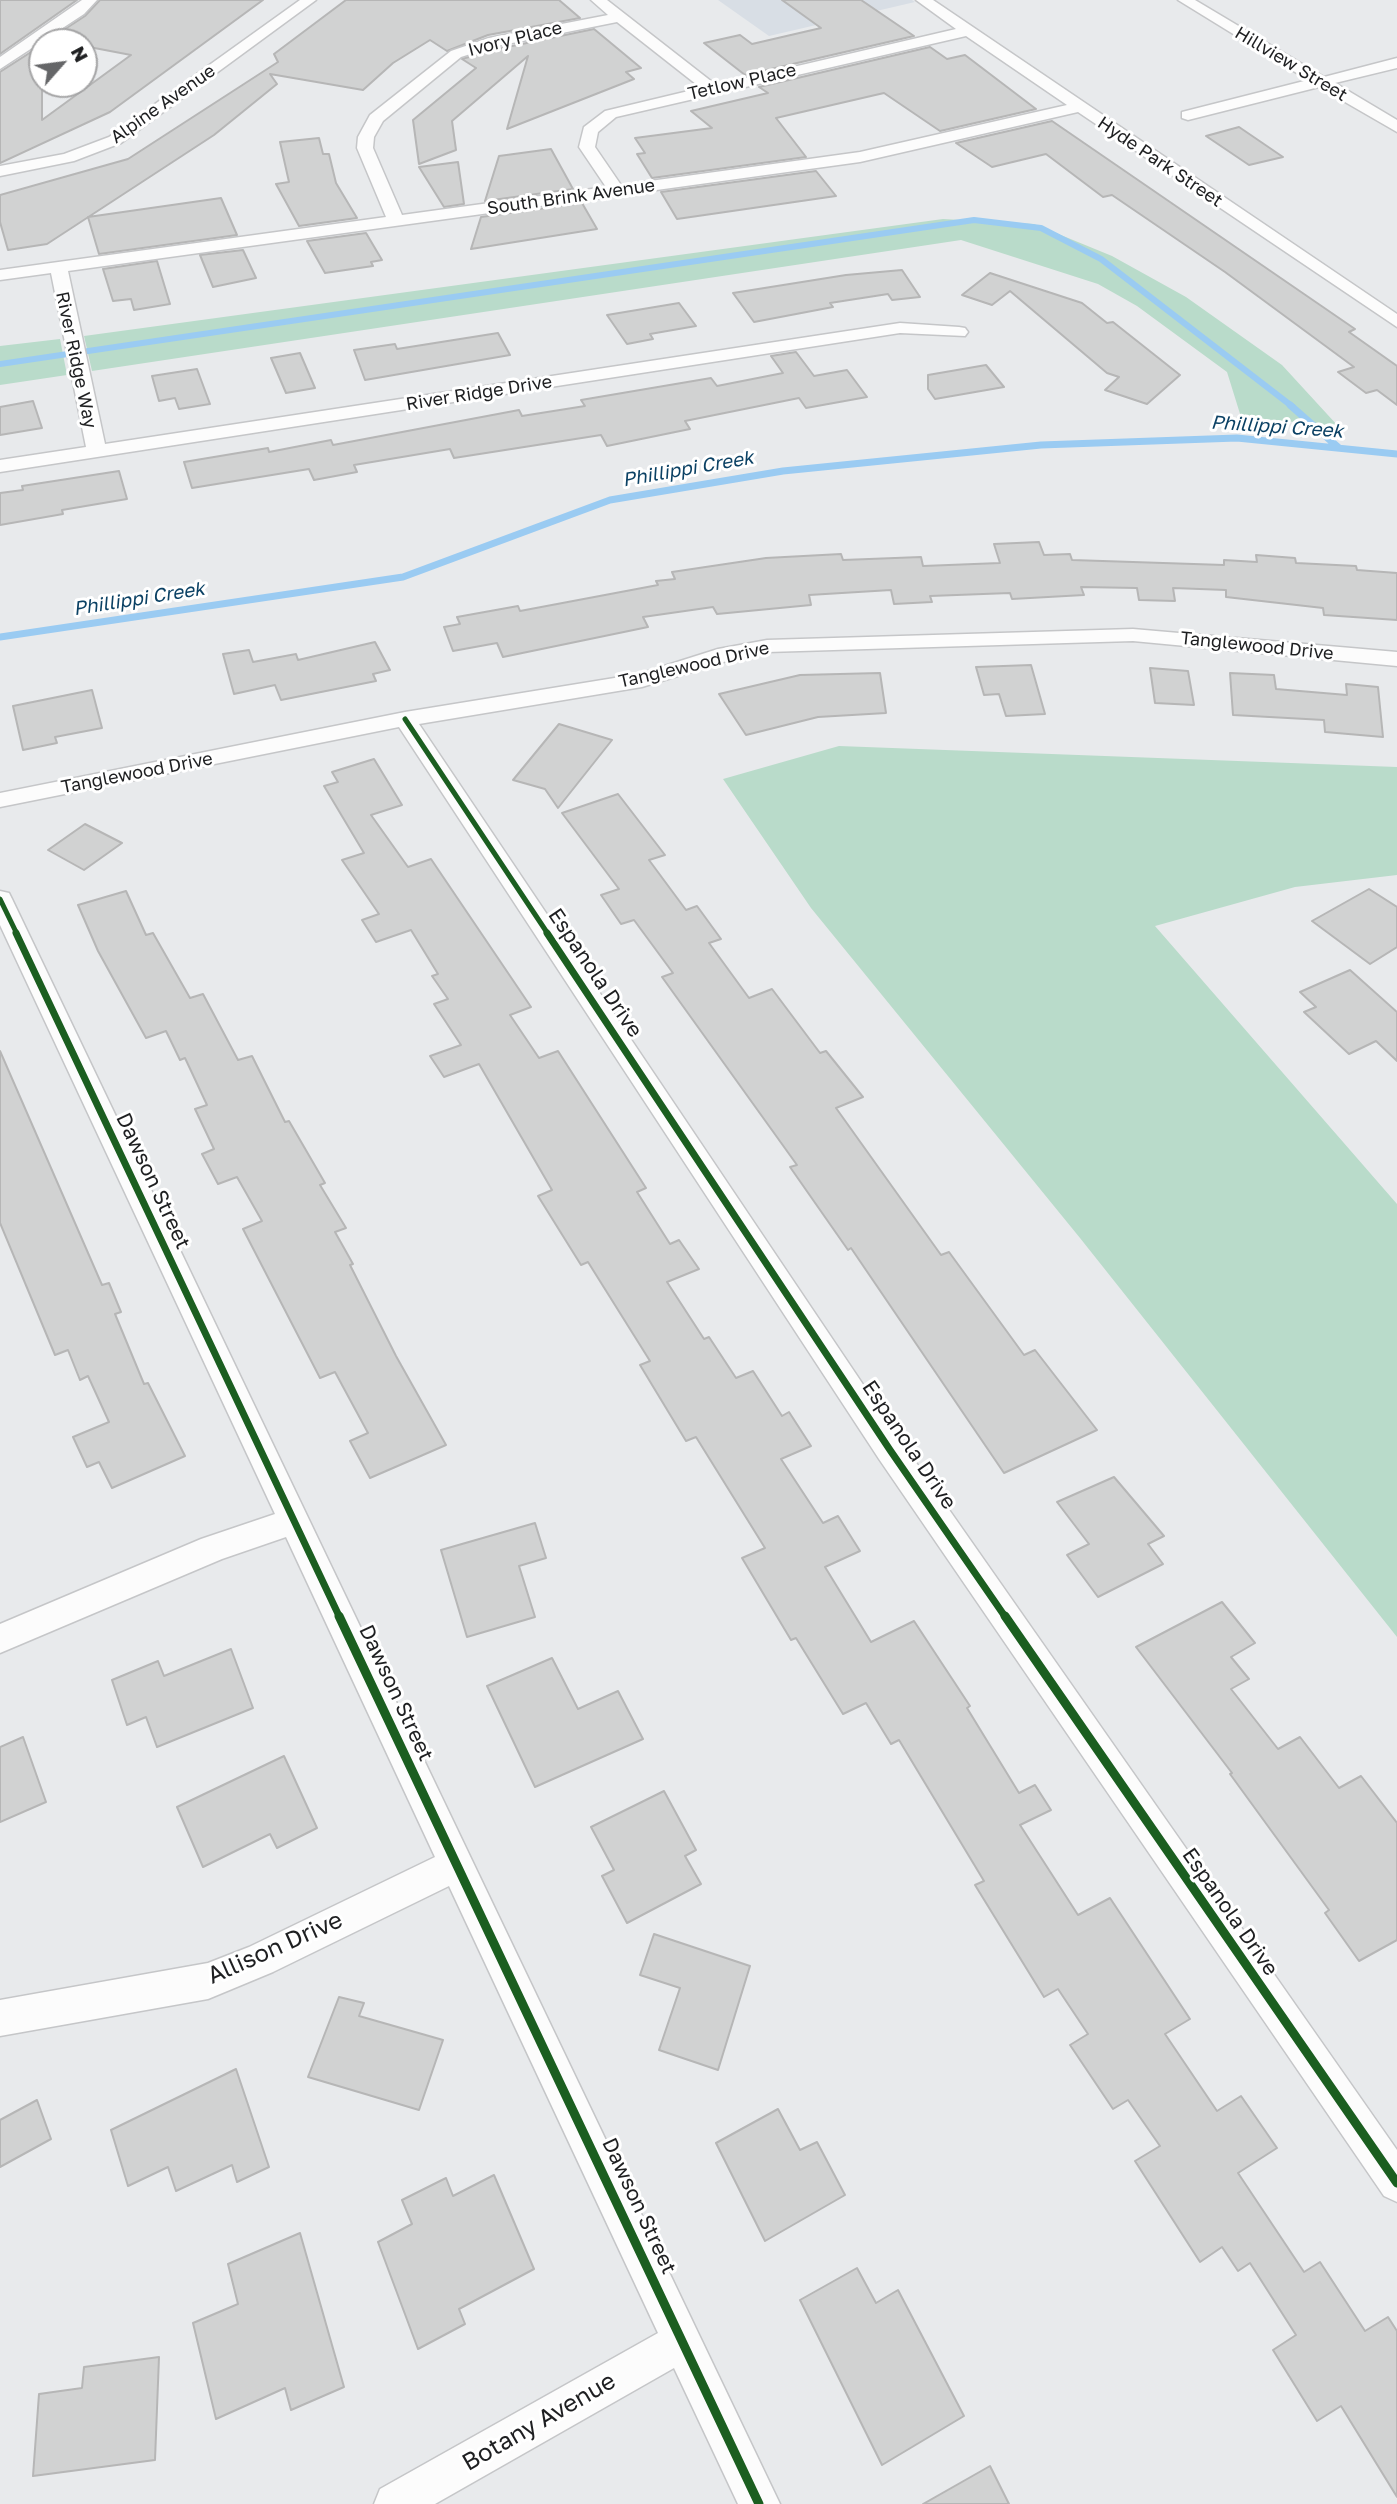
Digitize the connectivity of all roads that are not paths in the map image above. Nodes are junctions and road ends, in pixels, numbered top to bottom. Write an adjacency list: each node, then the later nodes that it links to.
1 (90, 0): 9 (street)
2 (309, 0): 15 (street, Alpine Avenue)
3 (598, 0): 6 (street)
4 (923, 0): 7 (street, Hyde Park Street)
5 (1185, 0): 10 (street, Hillview Street)
6 (619, 17): 11 (street); 17 (street, Ivory Place)
7 (968, 31): 11 (street, Tetlow Place); 12 (street, Hyde Park Street)
8 (1397, 63): 10 (street)
9 (0, 64)
10 (1321, 82): 13 (street); 14 (street, Hillview Street)
11 (711, 89): 16 (street, Tetlow Place)
12 (1080, 107): 16 (street, South Brink Avenue); 20 (street, Hyde Park Street)
13 (1188, 115)
14 (1397, 127)
15 (0, 171)
16 (617, 191): 17 (street, South Brink Avenue)
17 (396, 220): 18 (street, South Brink Avenue)
18 (58, 267): 19 (street, South Brink Avenue); 22 (street, River Ridge Way)
19 (0, 275)
20 (1397, 322)
21 (959, 332): 22 (street, River Ridge Drive)
22 (97, 452): 23 (street, River Ridge Drive)
23 (0, 466)
24 (1397, 659): 25 (street, Tanglewood Drive)
25 (405, 719): 26 (street, Tanglewood Drive); 32 (street, Espanola Drive)
26 (0, 800)
27 (0, 899): 28 (street, Dawson Street)
28 (295, 1520): 29 (street); 30 (street, Dawson Street)
29 (0, 1639)
30 (457, 1864): 31 (street, Allison Drive); 33 (street, Dawson Street)
31 (0, 2018)
32 (1397, 2183)
33 (683, 2341): 34 (street, Botany Avenue); 35 (street, Dawson Street)
34 (395, 2504)
35 (759, 2504)

